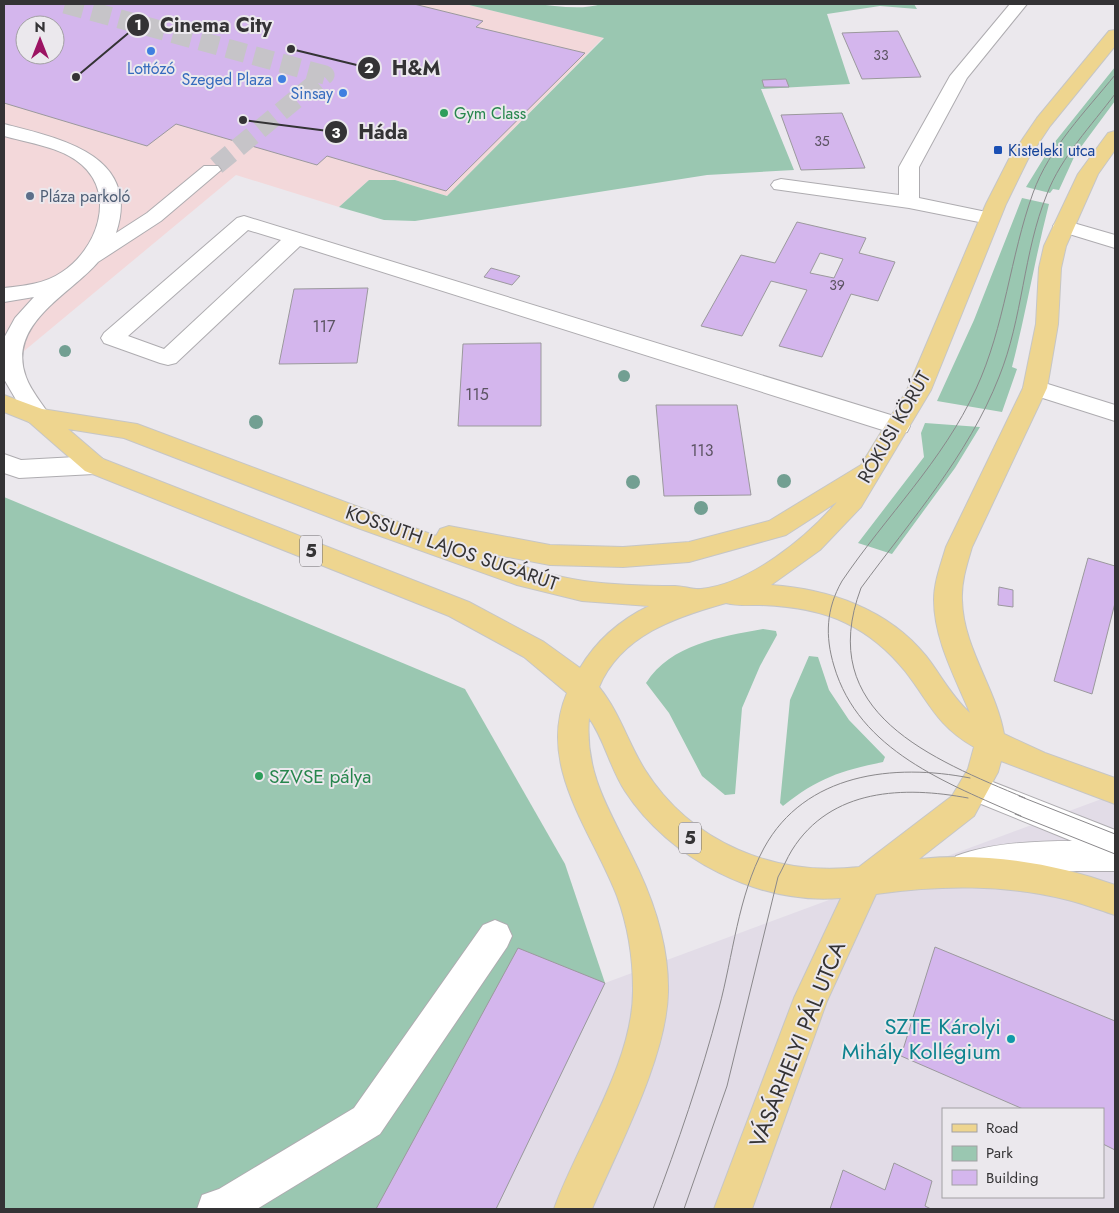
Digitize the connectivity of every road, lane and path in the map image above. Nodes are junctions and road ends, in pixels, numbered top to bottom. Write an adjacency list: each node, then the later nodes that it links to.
1 (1019, 4): 7 (street)
2 (1115, 35): 8 (main road, RÓKUSI KÖRÚT)
3 (4, 130): 12 (street)
4 (1115, 137): 9 (main road)
5 (211, 170): 12 (street)
6 (781, 186): 7 (street)
7 (909, 202): 8 (street)
8 (989, 218): 19 (main road, RÓKUSI KÖRÚT)
9 (1063, 226): 11 (street); 15 (main road)
10 (296, 238): 10 (street); 19 (street)
11 (1115, 242)
12 (88, 260): 13 (street)
13 (69, 277): 14 (street); 18 (street)
14 (4, 295)
15 (1035, 388): 17 (street); 26 (main road)
16 (4, 403): 18 (main road, KOSSUTH LAJOS SUGÁRÚT / 5)
17 (1115, 413)
18 (38, 416): 21 (main road, KOSSUTH LAJOS SUGÁRÚT / 5); 23 (main road, KOSSUTH LAJOS SUGÁRÚT / 5)
19 (898, 426): 22 (main road, RÓKUSI KÖRÚT)
20 (4, 463): 21 (street)
21 (94, 465): 25 (main road, KOSSUTH LAJOS SUGÁRÚT / 5)
22 (871, 468): 23 (main road); 24 (main road, RÓKUSI KÖRÚT)
23 (364, 520): 24 (main road, KOSSUTH LAJOS SUGÁRÚT / 5)
24 (716, 596): 25 (main road, RÓKUSI KÖRÚT); 26 (main road, KOSSUTH LAJOS SUGÁRÚT / 5)
25 (583, 689): 32 (main road, KOSSUTH LAJOS SUGÁRÚT / 5); 36 (main road)
26 (990, 741): 27 (main road); 28 (main road, KOSSUTH LAJOS SUGÁRÚT / 5)
27 (974, 788): 29 (street); 32 (main road)
28 (1115, 790)
29 (1115, 844)
30 (1115, 857): 31 (street, KOSSUTH LAJOS SUGÁRÚT)
31 (924, 874): 32 (main road, KOSSUTH LAJOS SUGÁRÚT / 5); 33 (main road, KOSSUTH LAJOS SUGÁRÚT / 5)
32 (866, 881): 37 (main road, VÁSÁRHELYI PÁL UTCA)
33 (1115, 900)
34 (496, 936): 35 (street)
35 (216, 1209)
36 (573, 1209)
37 (733, 1209)

